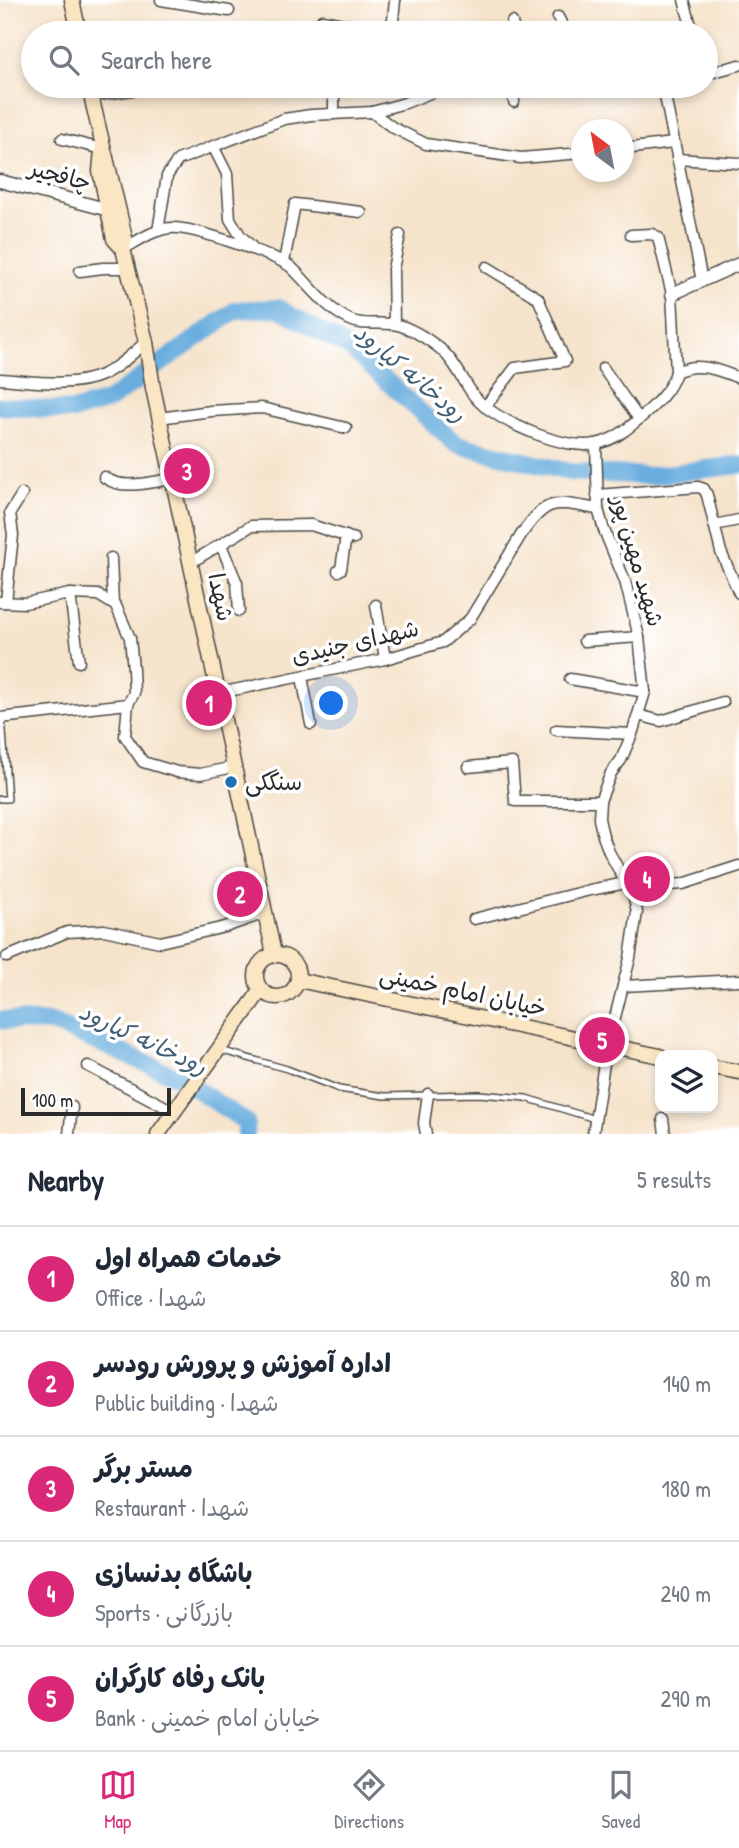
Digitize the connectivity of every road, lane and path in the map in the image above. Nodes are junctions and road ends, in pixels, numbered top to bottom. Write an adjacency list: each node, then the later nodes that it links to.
1 (72, 0): 9 (main road)
2 (161, 0): 5 (street)
3 (396, 0): 11 (street)
4 (684, 0): 13 (street)
5 (217, 4): 6 (street)
6 (229, 11)
7 (558, 17): 12 (street)
8 (322, 20): 10 (street)
9 (76, 21)
10 (326, 21)
11 (393, 21)
12 (560, 21)
13 (690, 21)
14 (739, 65): 15 (street)
15 (718, 71)
16 (91, 98): 28 (main road, شهدا)
17 (334, 98): 23 (street)
18 (417, 98): 22 (street)
19 (514, 98): 21 (street)
20 (665, 98): 25 (street)
21 (514, 102)
22 (372, 112): 23 (street); 29 (street)
23 (334, 114): 26 (street)
24 (62, 139): 28 (street)
25 (673, 143): 27 (street); 30 (street)
26 (213, 146): 35 (street); 39 (street)
27 (634, 148)
28 (102, 149): 33 (main road, شهدا); 38 (main road, شهدا)
29 (571, 154)
30 (677, 159): 31 (street); 45 (street)
31 (739, 163)
32 (0, 181): 33 (street, چافجیر)
33 (109, 210): 38 (main road, شهدا)
34 (361, 212): 40 (street)
35 (158, 231): 38 (street); 39 (street)
36 (400, 235): 47 (street)
37 (631, 235): 46 (street)
38 (123, 249): 43 (main road, شهدا)
39 (254, 249): 40 (street)
40 (284, 262): 47 (street)
41 (739, 264): 45 (street)
42 (487, 267): 53 (street)
43 (128, 268): 44 (street); 48 (main road, شهدا)
44 (80, 271)
45 (702, 281): 46 (street)
46 (672, 294): 50 (street)
47 (394, 324): 53 (street)
48 (146, 342): 51 (street); 54 (main road, شهدا)
49 (603, 368): 55 (street)
50 (677, 372): 52 (street); 55 (street)
51 (0, 379)
52 (739, 379)
53 (485, 407): 57 (street)
54 (159, 418): 56 (street); 59 (main road, شهدا)
55 (639, 419): 57 (street)
56 (346, 428)
57 (596, 444): 60 (street, شهید مهین پور)
58 (104, 477): 59 (street)
59 (172, 479): 69 (main road, شهدا)
60 (597, 491): 62 (street, شهید مهین پور); 64 (street)
61 (22, 494): 67 (street)
62 (598, 509): 77 (street, شهید مهین پور); 79 (street, شهدای جنیدی)
63 (739, 520): 64 (street)
64 (714, 525): 71 (street)
65 (0, 545): 67 (street)
66 (221, 545): 69 (street); 70 (street); 76 (street)
67 (10, 554): 73 (street)
68 (111, 558): 74 (street)
69 (190, 563): 84 (main road, شهدا)
70 (338, 571)
71 (739, 593)
72 (70, 594): 73 (street); 74 (street); 80 (street)
73 (3, 602)
74 (113, 604): 86 (street)
75 (376, 606): 79 (street)
76 (239, 611)
77 (639, 637): 78 (street); 83 (street, شهید مهین پور)
78 (584, 640)
79 (385, 659): 81 (street, شهدای جنیدی)
80 (79, 662)
81 (302, 677): 84 (street, شهدای جنیدی); 89 (street)
82 (570, 679): 83 (street)
83 (645, 692): 87 (street, شهید مهین پور)
84 (219, 693): 92 (main road, شهدا)
85 (723, 702): 87 (street)
86 (128, 704): 88 (street); 92 (street)
87 (638, 715): 91 (street, شهید مهین پور)
88 (1, 718): 94 (lane)
89 (310, 724)
90 (556, 730): 91 (street)
91 (632, 734): 95 (street, شهید مهین پور)
92 (234, 767): 98 (main road, شهدا)
93 (468, 767): 95 (street)
94 (0, 799)
95 (600, 801): 97 (street, شهید مهین پور)
96 (739, 866): 97 (street)
97 (626, 883): 99 (street); 104 (street, شهید مهین پور)
98 (265, 913): 100 (main road, شهدا); 101 (street)
99 (474, 919)
100 (274, 954): 102 (main road); 105 (main road)
101 (7, 957)
102 (298, 980): 105 (main road); 106 (main road, خیابان امام خمینی)
103 (739, 981): 104 (street)
104 (623, 986): 106 (street, شهید مهین پور)
105 (261, 990): 107 (main road)
106 (607, 1045): 108 (main road, خیابان امام خمینی); 115 (street, شهید مهین پور)
107 (219, 1050): 112 (lane); 114 (main road)
108 (655, 1055)
109 (88, 1066): 114 (street)
110 (718, 1068): 111 (main road)
111 (739, 1072)
112 (428, 1094): 115 (lane); 119 (street)
113 (72, 1107): 117 (street)
114 (175, 1112): 118 (main road)
115 (595, 1119): 120 (street, شهید مهین پور)
116 (663, 1119): 121 (street)
117 (69, 1134)
118 (158, 1134)
119 (426, 1134)
120 (593, 1134)
121 (665, 1134)

